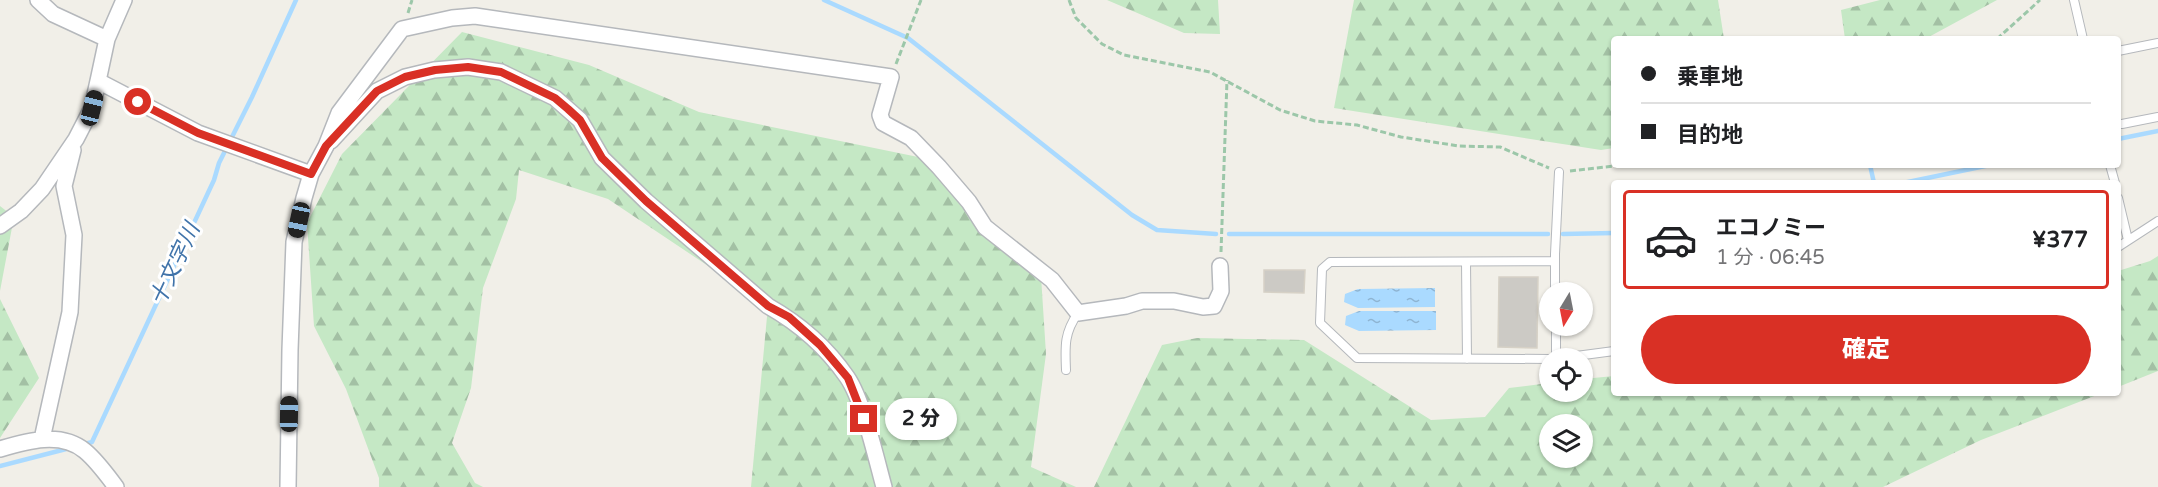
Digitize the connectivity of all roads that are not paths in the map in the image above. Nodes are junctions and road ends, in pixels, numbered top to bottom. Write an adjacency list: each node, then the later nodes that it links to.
1 (38, 0): 5 (street)
2 (124, 0): 5 (street)
3 (2074, 0): 4 (lane)
4 (2082, 36)
5 (107, 39): 8 (street)
6 (2158, 43): 7 (lane)
7 (2121, 50)
8 (98, 81): 11 (street); 14 (street)
9 (2158, 117): 10 (lane)
10 (2122, 124)
11 (76, 139): 17 (street); 30 (street)
12 (326, 146): 14 (street); 24 (street); 34 (street)
13 (1559, 172): 20 (lane)
14 (311, 174): 33 (street)
15 (2121, 211): 18 (lane)
16 (2158, 221): 18 (lane)
17 (0, 226)
18 (2128, 240): 19 (lane)
19 (2121, 245)
20 (1555, 261): 21 (lane); 23 (lane)
21 (1466, 262): 27 (lane); 27 (lane)
22 (1220, 266): 24 (street)
23 (1556, 282)
24 (1078, 313): 29 (lane)
25 (1611, 351): 26 (lane)
26 (1593, 354)
27 (1467, 359): 28 (lane)
28 (1539, 359)
29 (1065, 370)
30 (42, 439): 31 (street); 32 (street)
31 (0, 450)
32 (116, 487)
33 (288, 487)
34 (884, 487)

